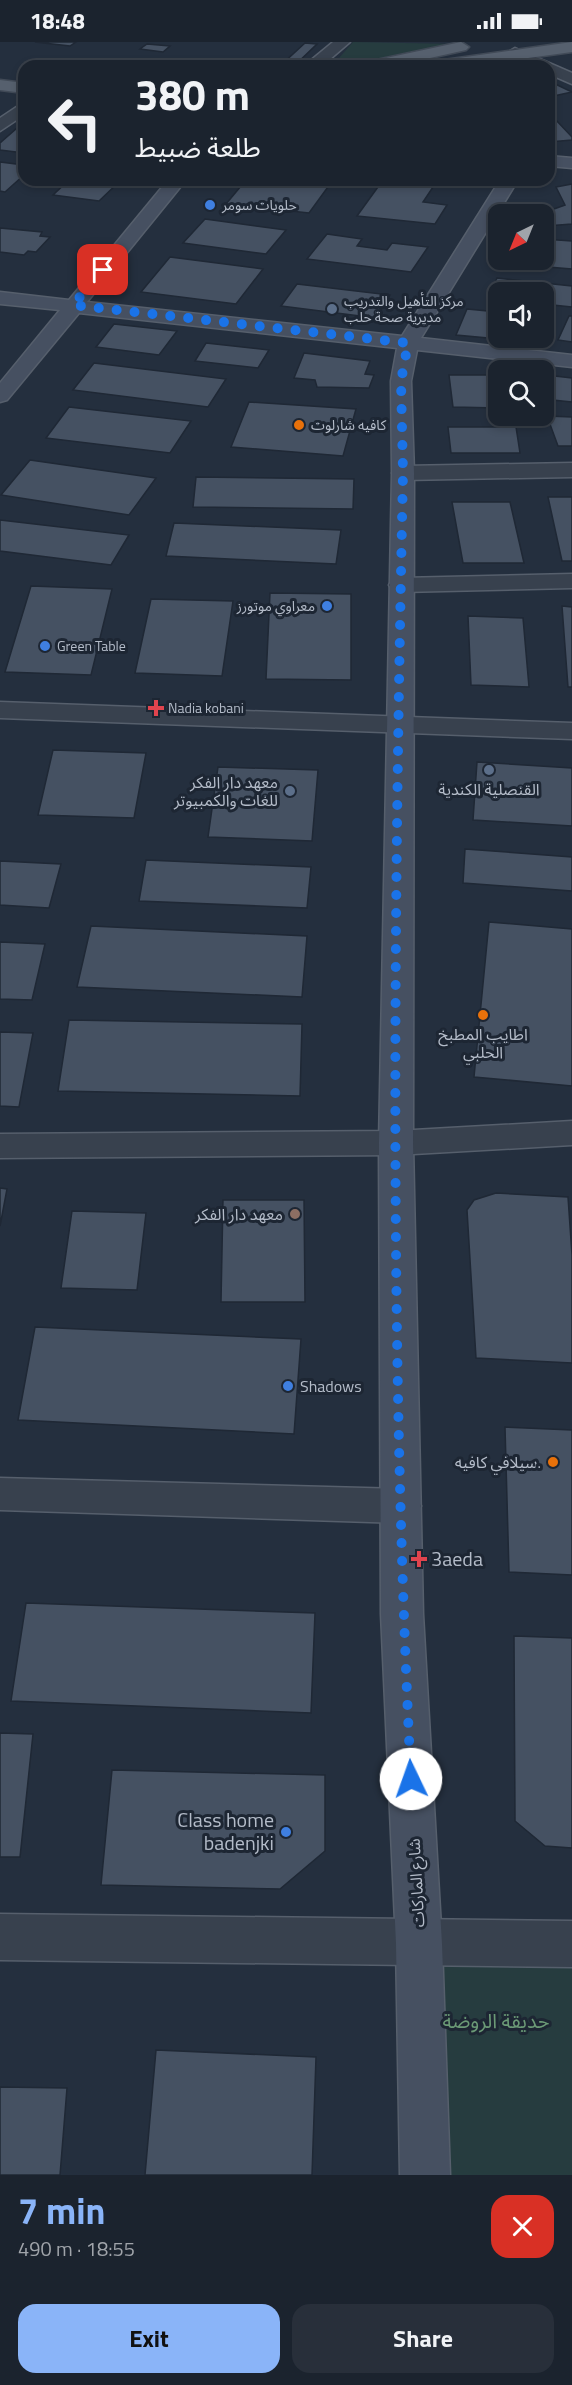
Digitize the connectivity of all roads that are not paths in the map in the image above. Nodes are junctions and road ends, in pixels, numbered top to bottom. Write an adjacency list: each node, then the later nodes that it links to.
1 (342, 42): 5 (street)
2 (473, 44): 6 (main road)
3 (572, 47): 4 (main road)
4 (515, 53): 7 (main road); 8 (street)
5 (320, 60)
6 (400, 60)
7 (473, 60)
8 (531, 60)
9 (555, 71): 10 (street)
10 (572, 79)
11 (0, 85): 12 (main road)
12 (18, 87)
13 (0, 99): 14 (main road)
14 (18, 101)
15 (18, 112): 16 (street)
16 (0, 126)
17 (555, 162): 18 (street)
18 (572, 163)
19 (172, 186): 22 (street)
20 (505, 186): 23 (street, شارع الماركات)
21 (0, 298): 22 (street)
22 (73, 305): 23 (street); 25 (street)
23 (408, 343): 24 (street); 27 (street, شارع الماركات)
24 (572, 361)
25 (0, 396)
26 (572, 470): 27 (street)
27 (403, 473): 29 (street, شارع الماركات)
28 (572, 581): 29 (street)
29 (401, 585): 31 (street, شارع الماركات)
30 (0, 710): 31 (street)
31 (399, 724): 32 (street); 34 (street, شارع الماركات)
32 (572, 731)
33 (572, 1133): 34 (street)
34 (396, 1143): 35 (street); 37 (street, شارع الماركات)
35 (0, 1146)
36 (0, 1494): 37 (street)
37 (401, 1506): 39 (street, شارع الماركات)
38 (0, 1937): 39 (street)
39 (419, 1944): 40 (street); 41 (street, شارع الماركات)
40 (572, 1944)
41 (425, 2175)

